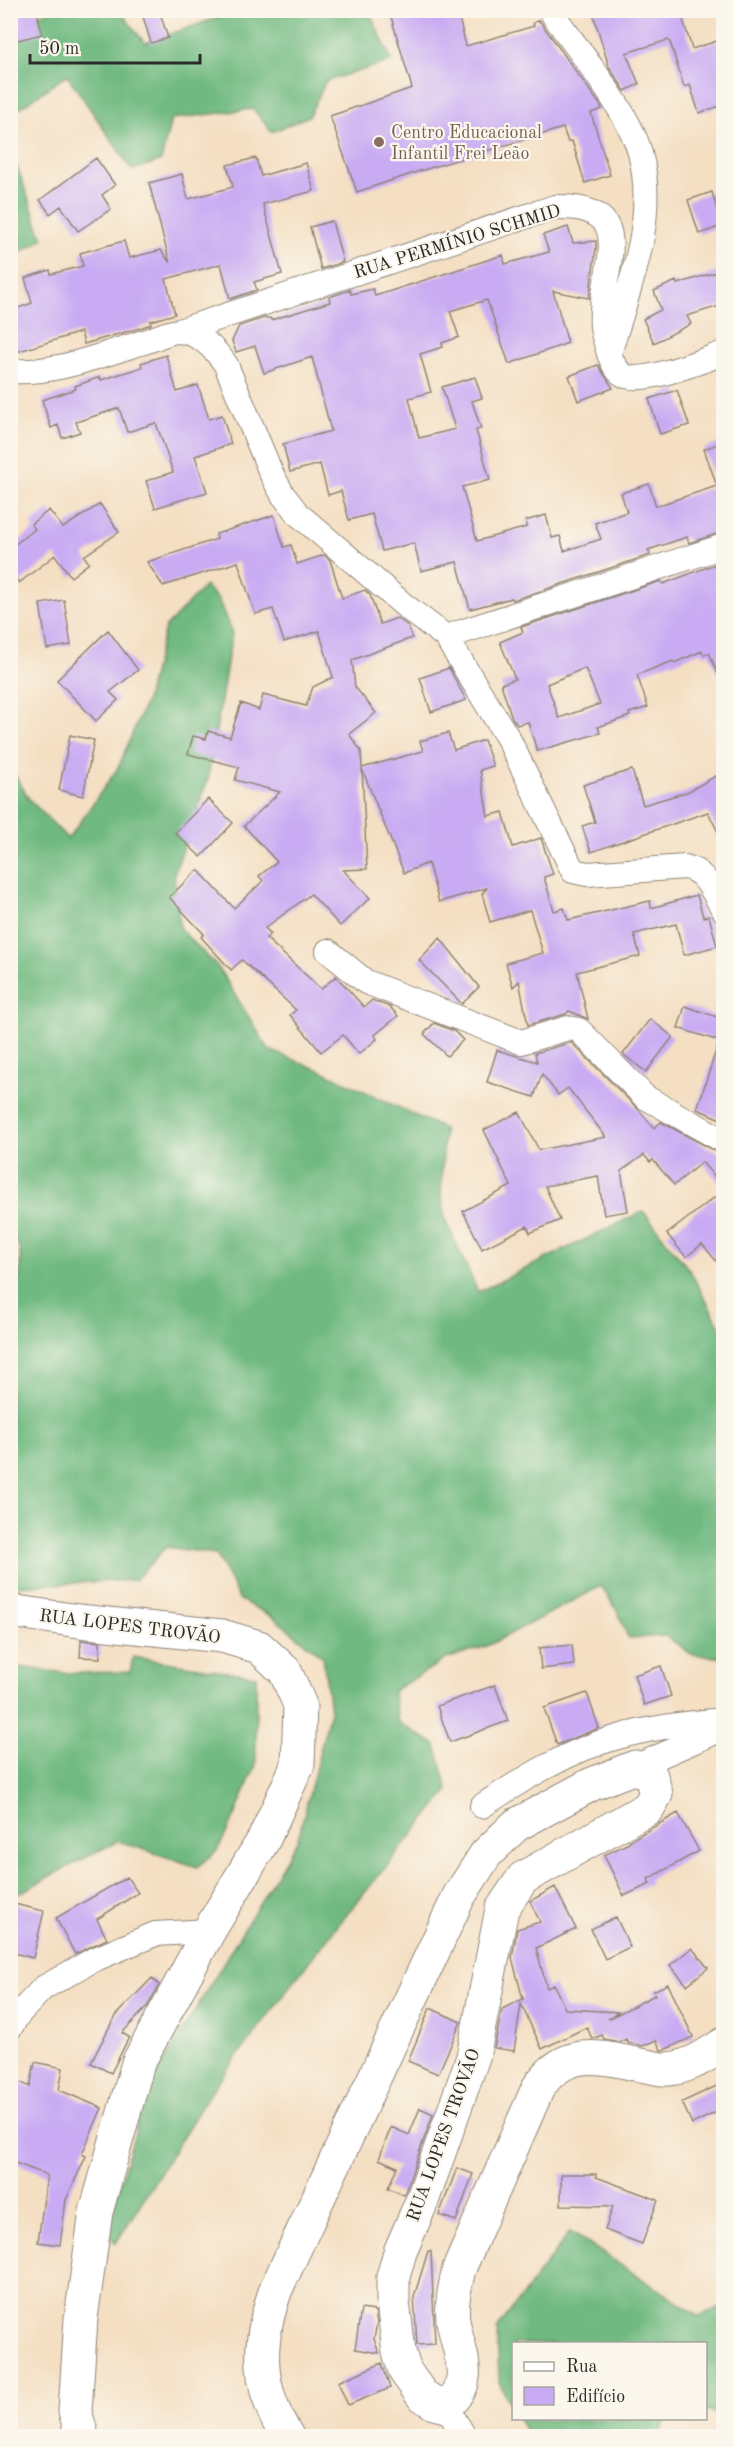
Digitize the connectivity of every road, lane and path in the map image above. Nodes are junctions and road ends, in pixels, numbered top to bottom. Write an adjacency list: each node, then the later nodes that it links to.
1 (550, 10): 4 (street)
2 (179, 331): 4 (street, RUA PERMÍNIO SCHMID); 5 (street, RUA PERMÍNIO SCHMID); 7 (street)
3 (723, 353): 4 (street)
4 (609, 354)
5 (10, 370)
6 (723, 546): 7 (street)
7 (446, 637): 8 (street)
8 (723, 910)
9 (328, 951): 10 (street)
10 (723, 1141)
11 (10, 1611): 16 (main road, RUA LOPES TROVÃO)
12 (723, 1720): 15 (street)
13 (723, 1728): 14 (street)
14 (635, 1767): 19 (main road, RUA LOPES TROVÃO); 21 (main road)
15 (482, 1806)
16 (209, 1932): 17 (street); 20 (main road, RUA LOPES TROVÃO)
17 (10, 2028)
18 (723, 2044): 19 (main road)
19 (446, 2406): 22 (street)
20 (81, 2436)
21 (287, 2436)
22 (464, 2436)

